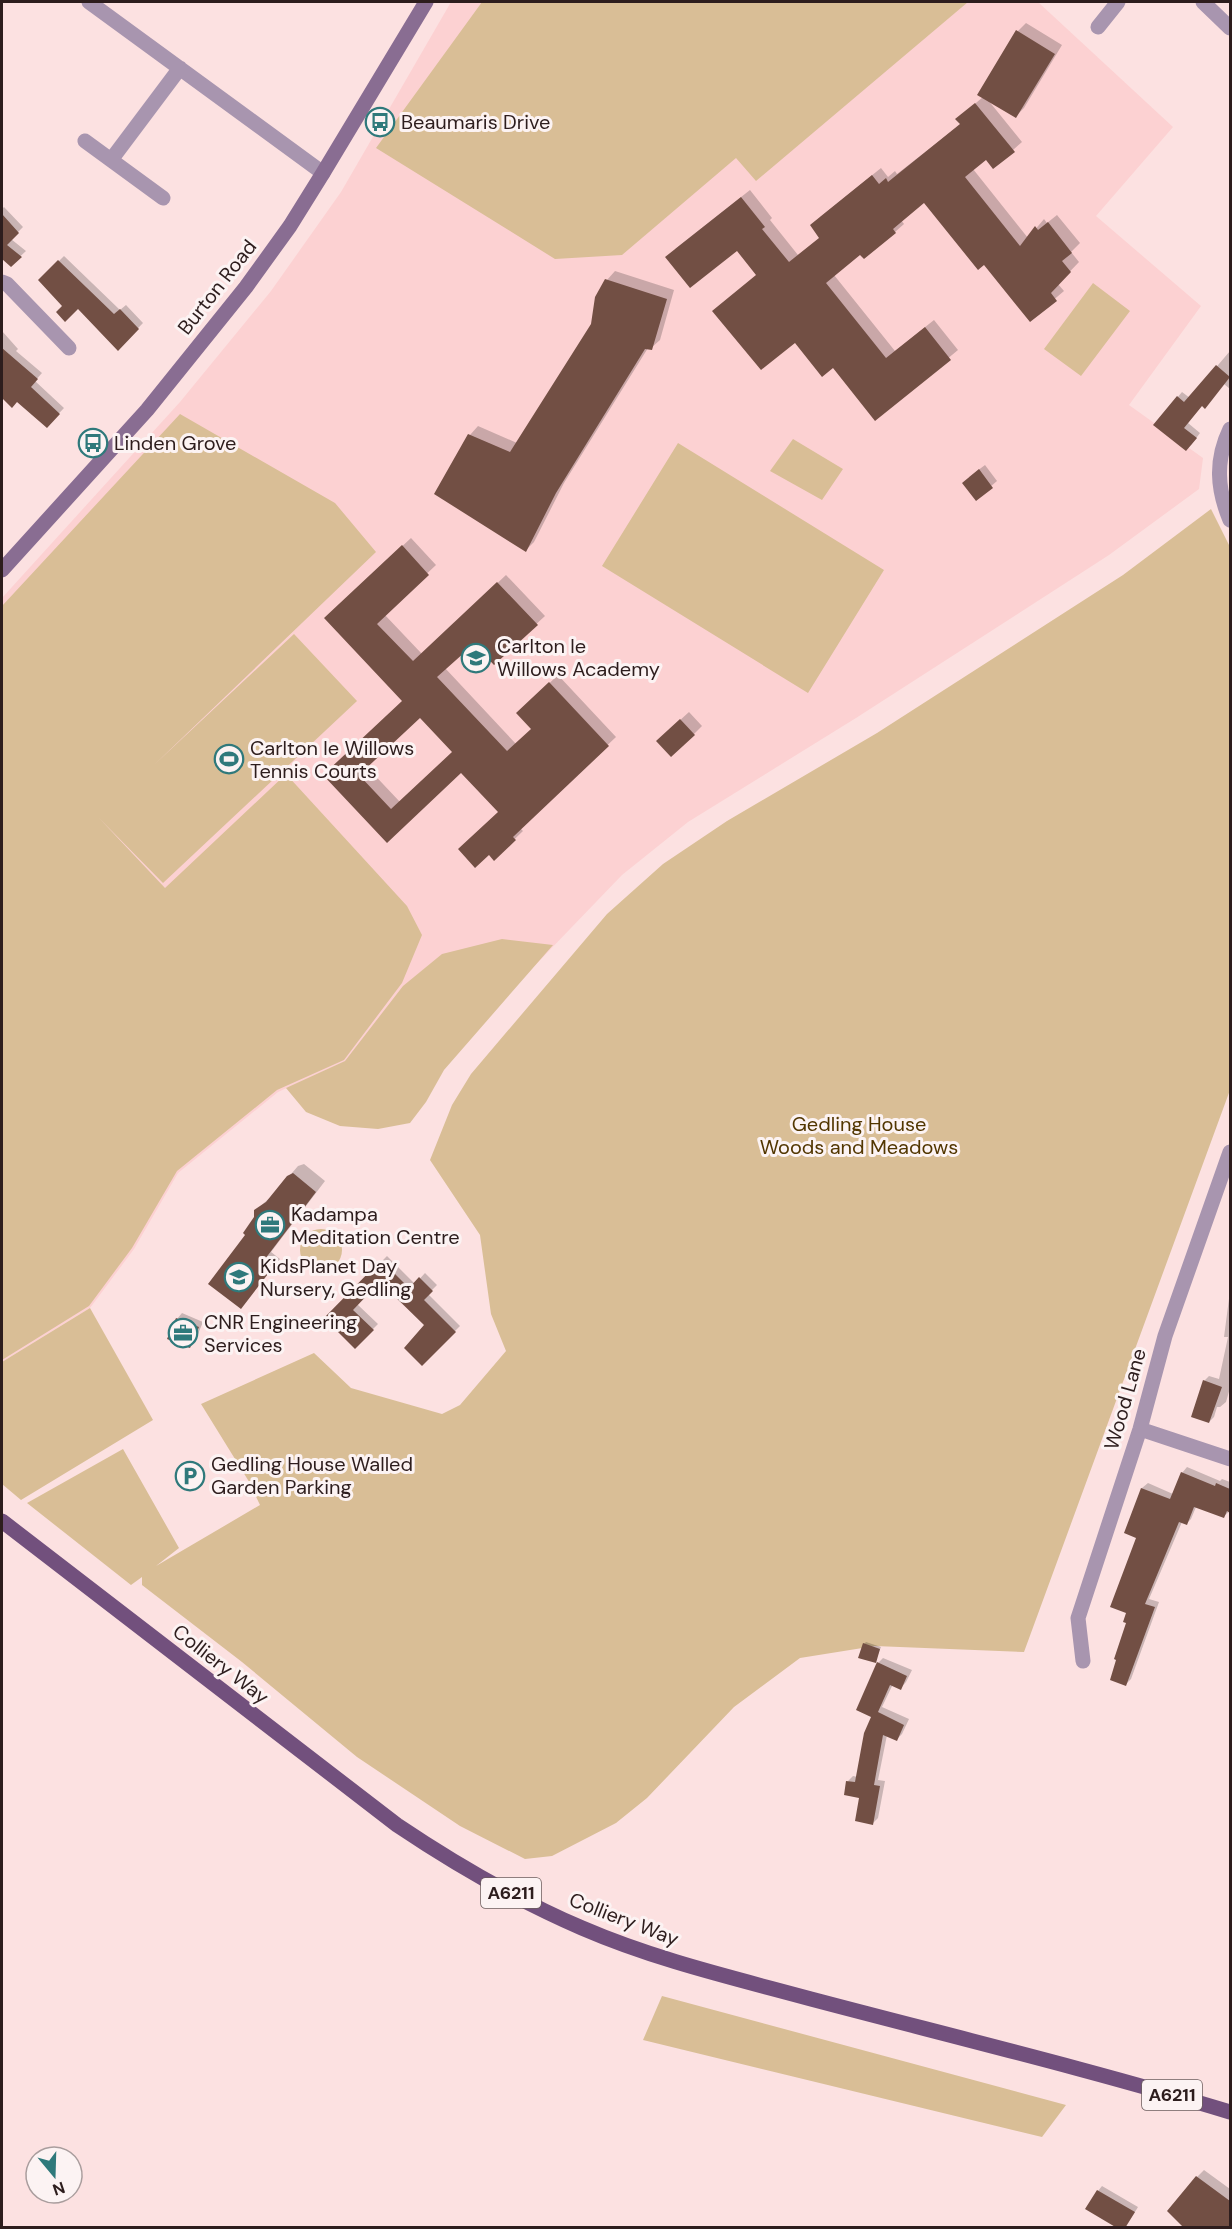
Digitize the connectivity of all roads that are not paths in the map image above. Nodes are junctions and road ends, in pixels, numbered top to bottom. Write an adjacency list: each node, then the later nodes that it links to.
1 (89, 2): 7 (street)
2 (426, 2): 10 (street, Burton Road)
3 (1118, 2): 5 (street)
4 (1203, 2): 6 (street)
5 (1098, 27)
6 (1230, 28)
7 (180, 68): 9 (street); 10 (street)
8 (85, 141): 9 (street)
9 (111, 159): 11 (street)
10 (323, 174): 16 (street, Burton Road)
11 (163, 198)
12 (2, 282): 13 (street)
13 (69, 348)
14 (1230, 429): 15 (street)
15 (1230, 520)
16 (2, 570)
17 (1230, 1152): 18 (street, Wood Lane)
18 (1140, 1429): 19 (street); 21 (street, Wood Lane)
19 (1230, 1459)
20 (2, 1521): 22 (main road, Colliery Way / A6211)
21 (1083, 1661)
22 (1230, 2112)

